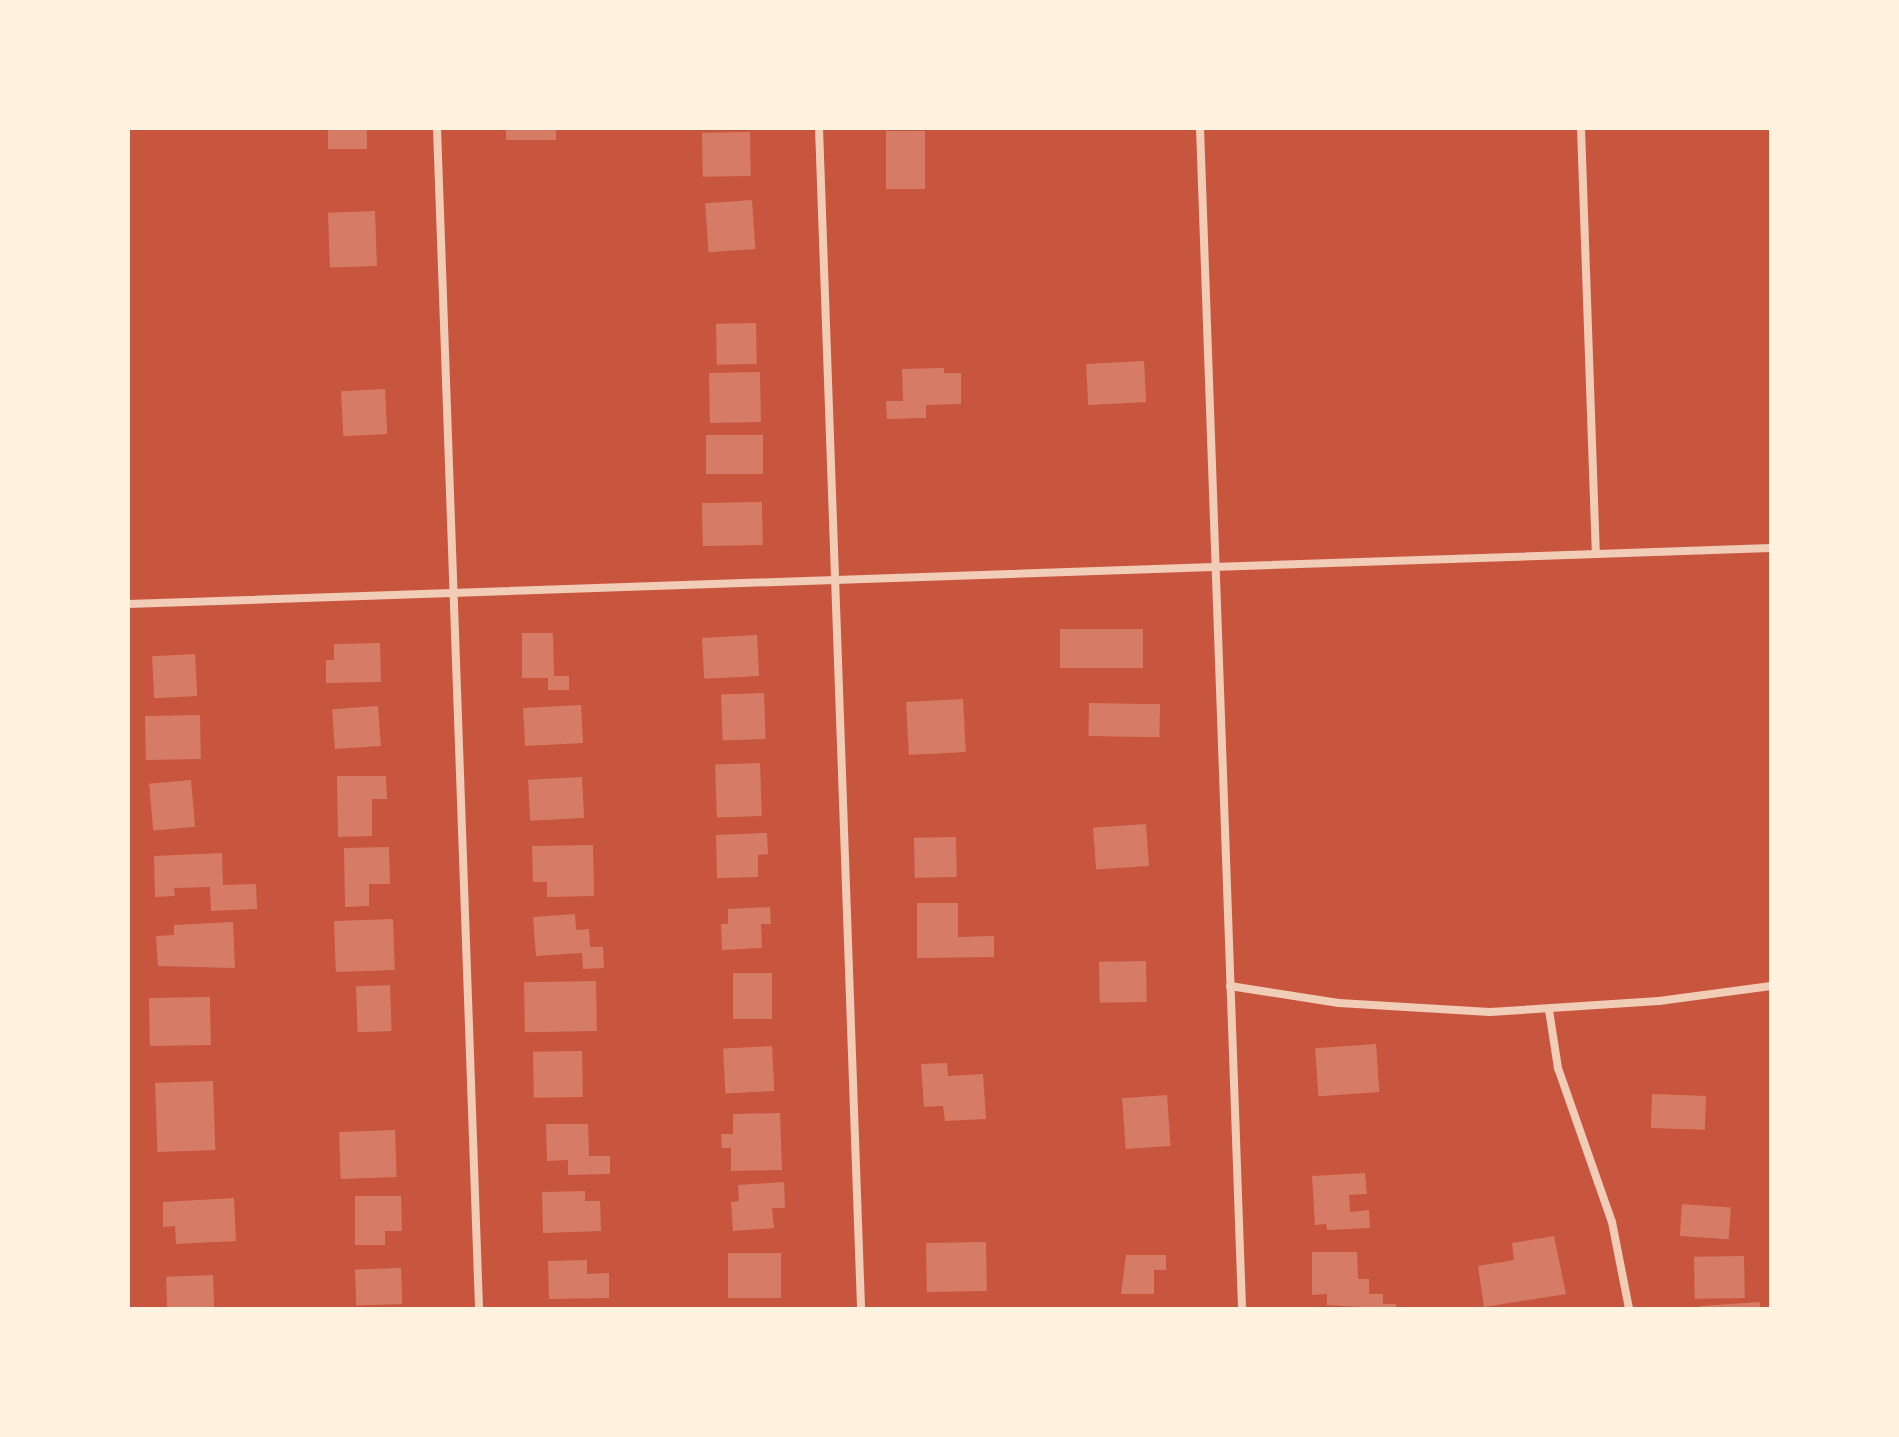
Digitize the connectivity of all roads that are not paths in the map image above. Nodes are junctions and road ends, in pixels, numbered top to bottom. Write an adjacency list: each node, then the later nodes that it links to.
1 (437, 128): 9 (street)
2 (819, 128): 8 (street)
3 (1200, 128): 7 (street)
4 (1581, 128): 6 (street)
5 (1771, 548): 6 (street)
6 (1596, 553): 7 (street)
7 (1215, 568): 8 (street); 11 (street)
8 (836, 581): 9 (street); 15 (street)
9 (452, 593): 10 (street); 14 (street)
10 (128, 604)
11 (1230, 986): 13 (street); 16 (street)
12 (1771, 986): 13 (street)
13 (1549, 1010): 17 (street)
14 (479, 1309)
15 (861, 1309)
16 (1242, 1309)
17 (1629, 1309)

